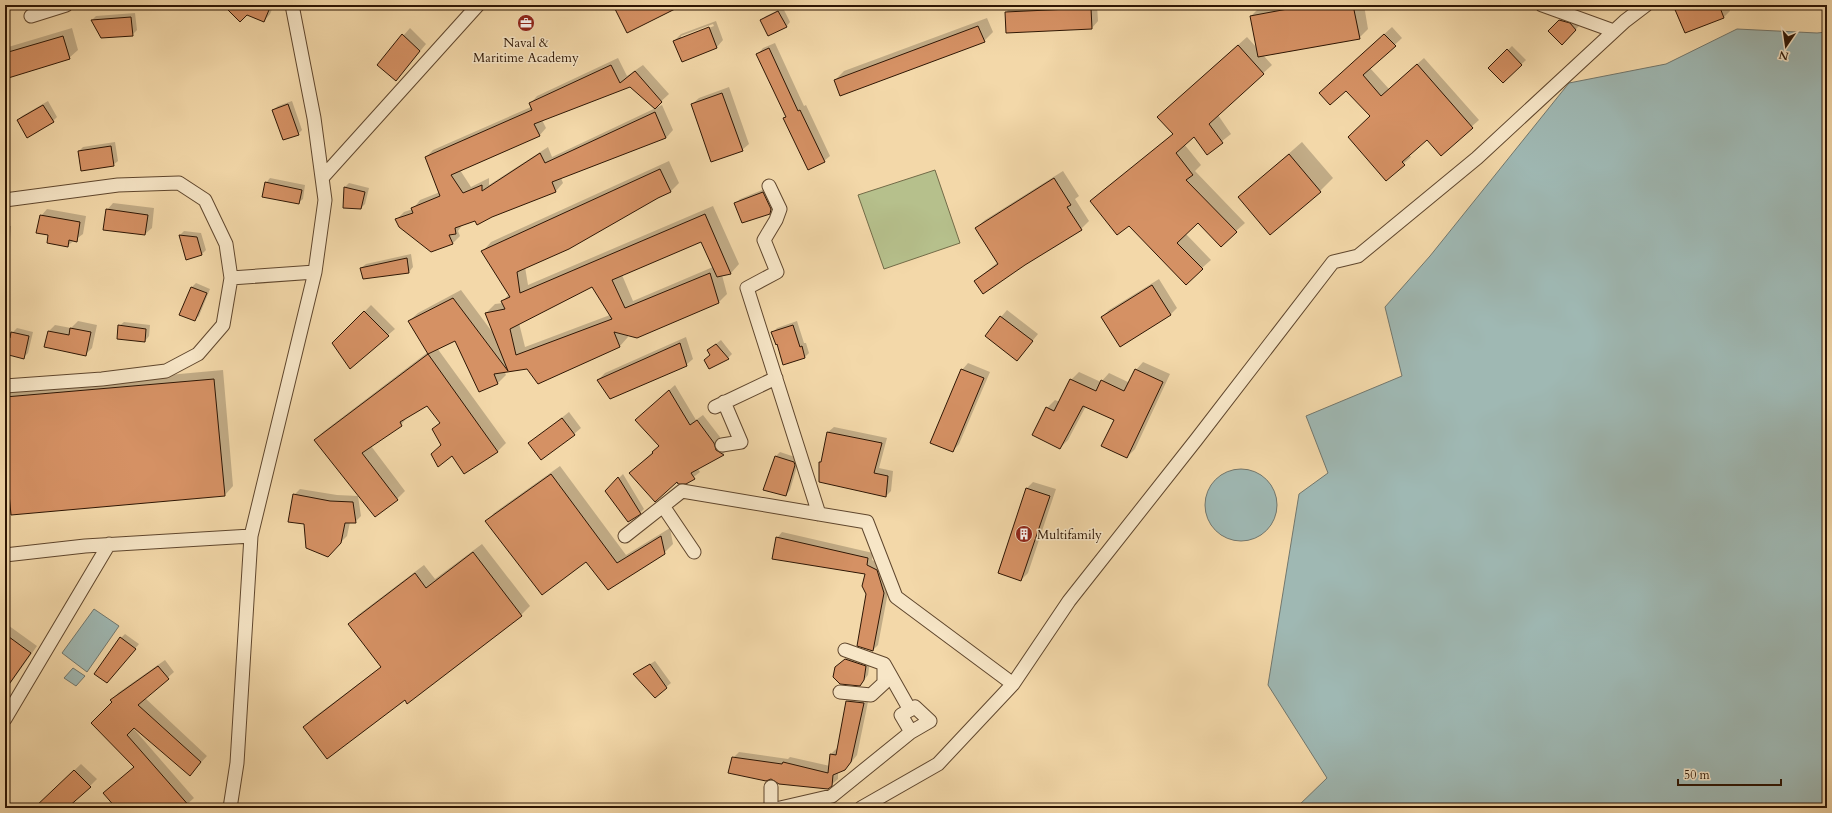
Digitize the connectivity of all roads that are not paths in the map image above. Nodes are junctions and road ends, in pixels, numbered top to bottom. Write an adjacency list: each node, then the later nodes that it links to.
1 (66, 5): 6 (street)
2 (292, 5): 8 (street)
3 (478, 5): 8 (street)
4 (1542, 5): 7 (street)
5 (1646, 5): 7 (street)
6 (31, 16)
7 (1614, 31): 25 (street)
8 (322, 178): 11 (street)
9 (770, 186): 13 (street)
10 (5, 200): 12 (street)
11 (315, 272): 12 (street); 18 (street)
12 (231, 278): 14 (street)
13 (776, 378): 15 (street); 17 (street)
14 (5, 386)
15 (722, 445)
16 (662, 506): 17 (street); 19 (street); 21 (street)
17 (819, 514): 25 (street)
18 (251, 536): 20 (street); 31 (street)
19 (625, 536)
20 (109, 544): 22 (street); 28 (street)
21 (694, 552)
22 (5, 555)
23 (845, 650): 24 (street)
24 (884, 664): 26 (street); 27 (street)
25 (1013, 684): 34 (street)
26 (840, 692)
27 (910, 710): 29 (street); 29 (street)
28 (5, 719)
29 (911, 732): 33 (street)
30 (771, 787): 32 (street)
31 (230, 808)
32 (771, 808)
33 (780, 808)
34 (861, 808)

